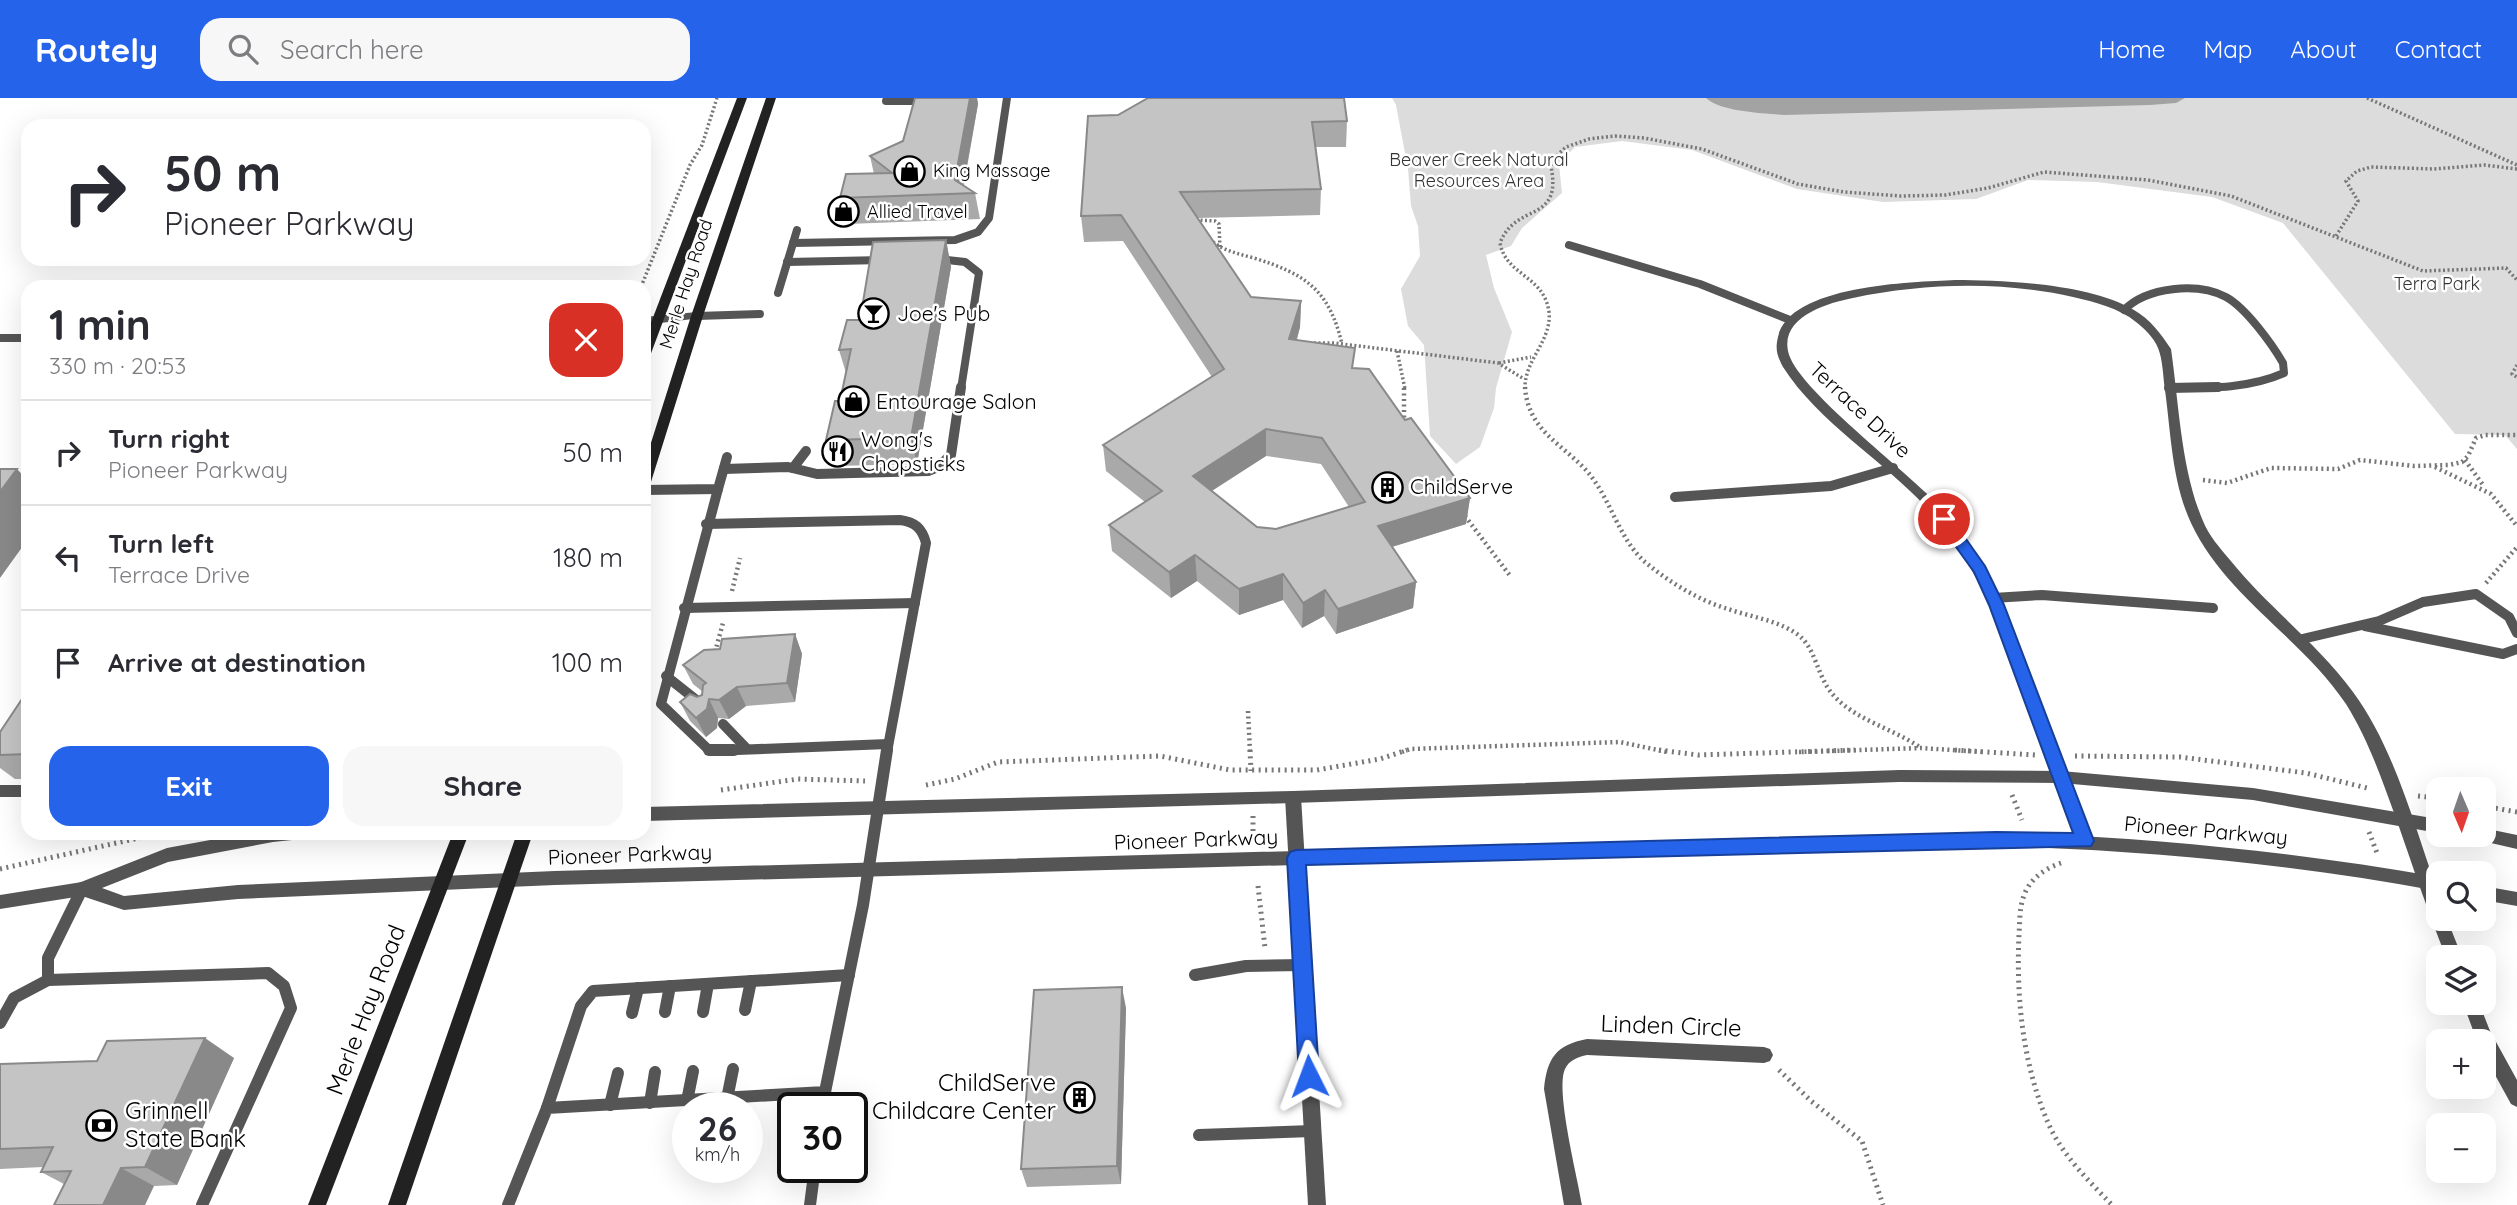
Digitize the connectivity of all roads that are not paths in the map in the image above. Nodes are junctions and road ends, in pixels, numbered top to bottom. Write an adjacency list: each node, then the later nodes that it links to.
1 (742, 98): 19 (main road, Merle Hay Road)
2 (771, 98): 17 (main road, Merle Hay Road)
3 (1007, 98): 7 (lane)
4 (935, 100): 5 (lane)
5 (886, 102)
6 (797, 230): 7 (lane)
7 (793, 243): 12 (lane)
8 (1569, 245): 20 (lane)
9 (891, 260): 11 (lane)
10 (929, 260): 28 (lane)
11 (852, 261): 12 (lane); 13 (lane)
12 (788, 262): 14 (lane)
13 (849, 274)
14 (778, 293)
15 (2124, 310): 20 (street); 24 (street); 24 (lane)
16 (761, 314): 17 (lane)
17 (697, 316): 19 (street); 27 (main road, Merle Hay Road)
18 (651, 320): 19 (street)
19 (658, 320): 23 (main road, Merle Hay Road)
20 (1790, 320): 29 (street, Terrace Drive)
21 (0, 338): 22 (street)
22 (21, 338)
23 (651, 338)
24 (2169, 388): 41 (street)
25 (806, 451): 28 (lane)
26 (727, 457): 30 (lane)
27 (651, 464)
28 (793, 468): 30 (lane)
29 (1893, 468): 33 (lane); 35 (street, Terrace Drive)
30 (724, 469): 32 (lane)
31 (651, 487): 32 (lane)
32 (718, 489): 34 (lane)
33 (1675, 497)
34 (706, 524): 36 (lane); 37 (lane)
35 (1993, 598): 38 (lane); 48 (street, Terrace Drive)
36 (915, 603): 37 (lane); 46 (lane)
37 (684, 608): 43 (lane)
38 (2213, 608)
39 (2363, 626): 40 (lane); 41 (lane); 42 (lane)
40 (2517, 633)
41 (2298, 640): 54 (street)
42 (2517, 649)
43 (666, 676): 44 (lane); 47 (lane)
44 (707, 709)
45 (723, 724): 47 (lane)
46 (888, 744): 47 (lane); 52 (lane)
47 (746, 748)
48 (2061, 777): 51 (street, Pioneer Parkway); 54 (street, Pioneer Parkway); 60 (street, Terrace Drive)
49 (21, 791): 50 (lane)
50 (0, 792)
51 (1293, 797): 52 (street, Pioneer Parkway); 62 (street)
52 (878, 808): 53 (street, Pioneer Parkway); 63 (lane)
53 (651, 814)
54 (2402, 820): 55 (street, Pioneer Parkway); 64 (street)
55 (2426, 825)
56 (2496, 838): 61 (street)
57 (246, 840): 68 (street, Pioneer Parkway)
58 (458, 840): 66 (main road, Merle Hay Road)
59 (523, 840): 65 (main road)
60 (2085, 841): 62 (street, Pioneer Parkway); 67 (street, Pioneer Parkway)
61 (2517, 842)
62 (1296, 858): 63 (street, Pioneer Parkway); 72 (street)
63 (868, 870): 65 (street, Pioneer Parkway); 73 (lane)
64 (2426, 872)
65 (509, 880): 66 (street, Pioneer Parkway); 104 (main road)
66 (440, 882): 68 (street, Pioneer Parkway); 103 (main road, Merle Hay Road)
67 (2426, 882)
68 (82, 889): 71 (street, Pioneer Parkway); 75 (lane)
69 (2496, 895): 70 (street)
70 (2517, 899)
71 (0, 902)
72 (1303, 965): 74 (lane); 99 (street)
73 (849, 975): 76 (lane); 93 (lane)
74 (1195, 975)
75 (48, 980): 85 (lane); 102 (lane)
76 (751, 981): 77 (lane); 80 (lane)
77 (708, 984): 78 (lane); 82 (lane)
78 (670, 986): 79 (lane); 81 (lane)
79 (638, 988): 83 (lane); 98 (lane)
80 (745, 1010)
81 (666, 1012)
82 (704, 1012)
83 (632, 1013)
84 (2476, 1015): 94 (street)
85 (0, 1023)
86 (1764, 1055): 108 (street, Linden Circle)
87 (733, 1069): 92 (lane)
88 (693, 1070): 91 (lane)
89 (655, 1072): 96 (lane)
90 (618, 1073): 97 (lane)
91 (689, 1092)
92 (728, 1092)
93 (825, 1092)
94 (2517, 1098)
95 (672, 1102): 96 (lane)
96 (649, 1103): 97 (lane)
97 (610, 1105): 98 (lane)
98 (547, 1108): 105 (lane)
99 (1312, 1132): 100 (lane); 107 (street)
100 (1199, 1135)
101 (813, 1183): 106 (lane)
102 (202, 1205)
103 (317, 1205)
104 (397, 1205)
105 (508, 1205)
106 (810, 1205)
107 (1317, 1205)
108 (1573, 1205)

